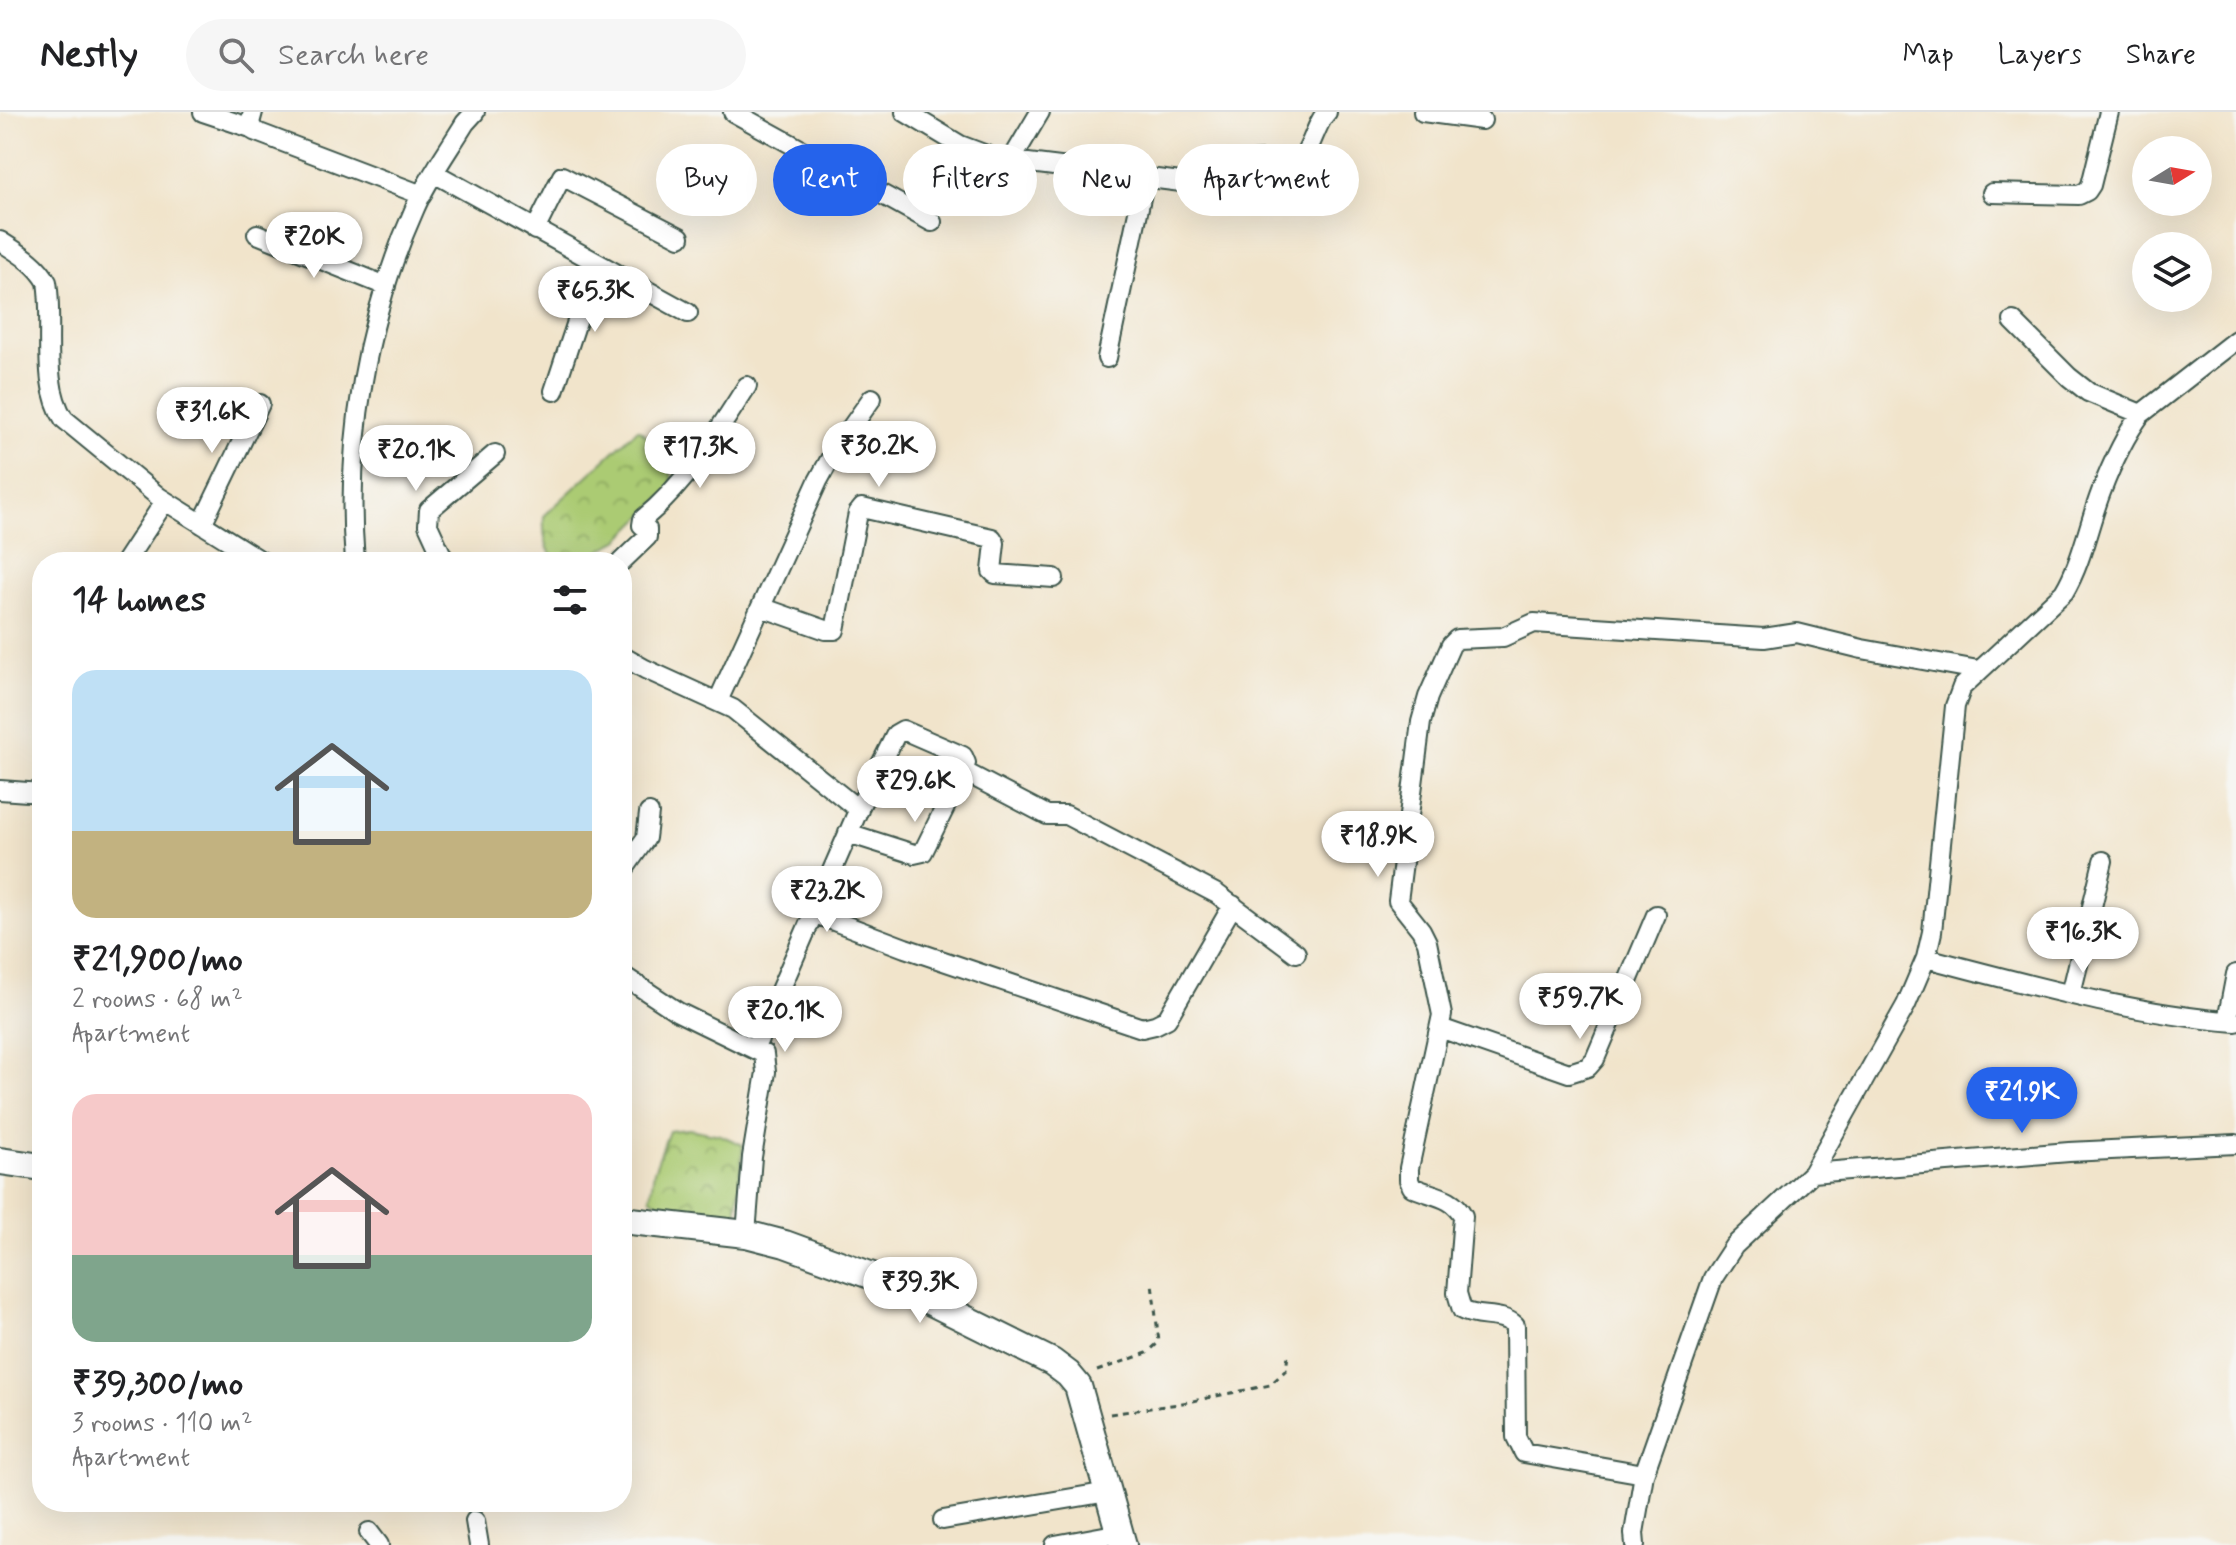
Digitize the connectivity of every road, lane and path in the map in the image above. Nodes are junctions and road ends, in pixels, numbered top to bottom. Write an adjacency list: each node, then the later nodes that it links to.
1 (203, 112): 9 (street)
2 (475, 112): 13 (street)
3 (733, 112): 18 (street)
4 (905, 112): 11 (street)
5 (1040, 112): 12 (street)
6 (1327, 112): 14 (street)
7 (1423, 112): 10 (street)
8 (2109, 112): 15 (street)
9 (252, 120): 16 (street)
10 (1482, 120)
11 (961, 144)
12 (1021, 144)
13 (434, 173): 16 (street); 19 (street)
14 (1159, 180)
15 (1992, 193)
16 (422, 195): 24 (street)
17 (1137, 216): 28 (street)
18 (932, 222)
19 (535, 230): 21 (street); 23 (street)
20 (257, 234): 24 (street)
21 (680, 237)
22 (0, 241): 35 (street)
23 (596, 264): 25 (street); 30 (street)
24 (386, 286): 39 (street)
25 (688, 313)
26 (2013, 321): 33 (street)
27 (2236, 340): 33 (street)
28 (1107, 358)
29 (747, 386): 41 (street)
30 (554, 391)
31 (872, 398): 43 (street)
32 (260, 404): 36 (street)
33 (2141, 414): 45 (street)
34 (495, 454): 40 (street)
35 (165, 501): 36 (street); 37 (street)
36 (202, 524): 38 (street)
37 (132, 552)
38 (247, 552)
39 (355, 552)
40 (440, 552)
41 (631, 552)
42 (1054, 578): 43 (street)
43 (761, 607): 46 (street)
44 (632, 662): 46 (street)
45 (1978, 670): 59 (street); 64 (street)
46 (718, 701): 50 (street)
47 (963, 771): 50 (street); 52 (street); 55 (street)
48 (0, 790): 49 (street)
49 (32, 792)
50 (859, 810): 52 (street)
51 (649, 813): 53 (street)
52 (848, 833): 56 (street)
53 (632, 858)
54 (2103, 861): 62 (street)
55 (1233, 905): 56 (street); 58 (street)
56 (813, 913): 65 (street)
57 (1656, 915): 64 (street)
58 (1296, 953)
59 (1926, 958): 62 (street); 69 (street)
60 (2236, 974): 63 (street)
61 (632, 982): 65 (street)
62 (2071, 994): 63 (street)
63 (2232, 1022)
64 (1440, 1028): 76 (street)
65 (755, 1048): 71 (street)
66 (2236, 1144): 69 (street)
67 (0, 1161): 68 (street)
68 (32, 1166)
69 (1812, 1173): 76 (street)
70 (632, 1221): 71 (street)
71 (746, 1234): 74 (street)
72 (1152, 1283): 74 (path)
73 (1288, 1355): 75 (path)
74 (1074, 1379): 75 (street)
75 (1088, 1417): 77 (street)
76 (1644, 1474): 83 (street)
77 (1108, 1492): 78 (street); 80 (street)
78 (943, 1520)
79 (475, 1521): 81 (street)
80 (1121, 1539): 82 (street)
81 (479, 1545)
82 (1055, 1545)
83 (1635, 1545)

